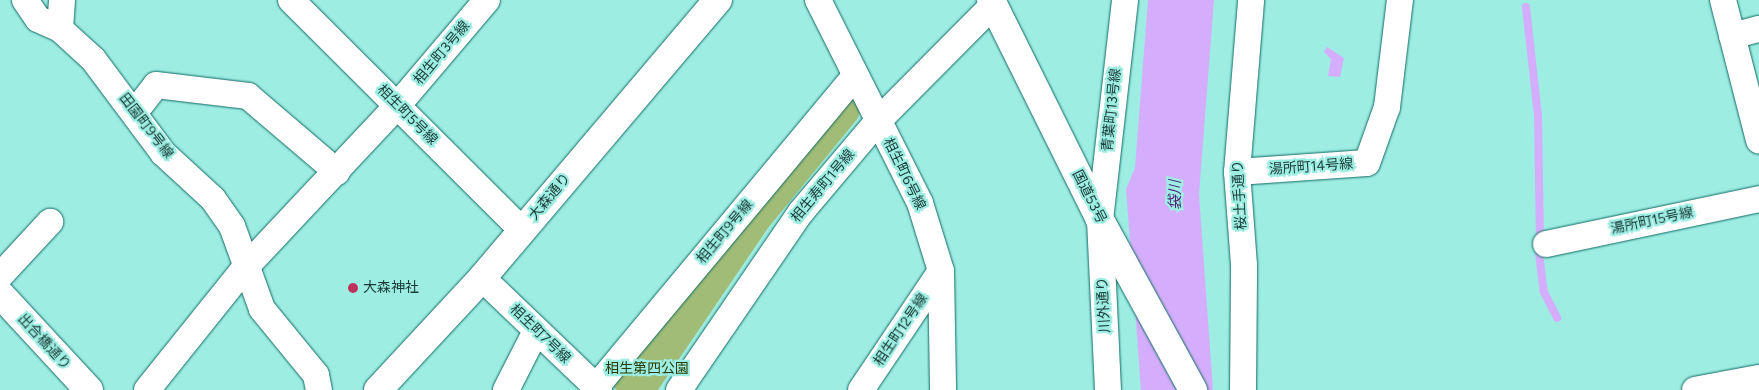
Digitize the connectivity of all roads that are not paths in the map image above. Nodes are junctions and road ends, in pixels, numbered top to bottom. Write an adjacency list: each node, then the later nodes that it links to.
1 (25, 0): 12 (street, 田園町9号線)
2 (62, 0): 12 (street)
3 (291, 0): 16 (street, 相生町5号線)
4 (487, 0): 16 (street, 相生町3号線)
5 (718, 0): 25 (main road, 大森通り)
6 (818, 0): 15 (street, 相生町6号線)
7 (1124, 0): 23 (street, 青葉町13号線)
8 (1251, 0): 21 (street, 桜土手通り)
9 (1400, 0): 21 (street, 湯所町14号線)
10 (1723, 0): 14 (street)
11 (992, 2): 18 (street, 相生寿町1号線); 23 (main road, 国道53号)
12 (60, 29): 17 (street, 田園町9号線)
13 (1759, 29): 14 (street)
14 (1732, 36): 19 (street)
15 (854, 77): 18 (street, 相生町6号線); 34 (street, 相生町9号線)
16 (397, 106): 20 (street, 相生町3号線); 25 (street, 相生町5号線)
17 (135, 112): 20 (street); 27 (street, 田園町9号線)
18 (878, 121): 28 (street, 相生町6号線); 40 (street, 相生寿町1号線)
19 (1759, 140)
20 (337, 172): 27 (street, 相生町3号線)
21 (1237, 172): 45 (street, 桜土手通り)
22 (1759, 199): 26 (street, 湯所町15号線)
23 (1100, 220): 43 (street, 川外通り); 44 (main road, 国道53号)
24 (50, 222): 29 (street)
25 (522, 230): 30 (main road, 大森通り)
26 (1546, 244)
27 (244, 269): 36 (street, 相生町3号線); 37 (street, 田園町9号線)
28 (941, 271): 41 (street, 相生町12号線); 42 (street, 相生町6号線)
29 (0, 276)
30 (482, 278): 32 (street, 相生町7号線); 38 (main road, 大森通り)
31 (0, 294): 35 (main road, 出合橋通り)
32 (536, 331): 34 (street, 相生町7号線); 39 (street)
33 (1759, 378): 46 (street)
34 (598, 389)
35 (89, 390)
36 (146, 390)
37 (319, 390)
38 (378, 390)
39 (506, 390)
40 (678, 390)
41 (861, 390)
42 (943, 390)
43 (1108, 390)
44 (1193, 390)
45 (1243, 390)
46 (1695, 390)

